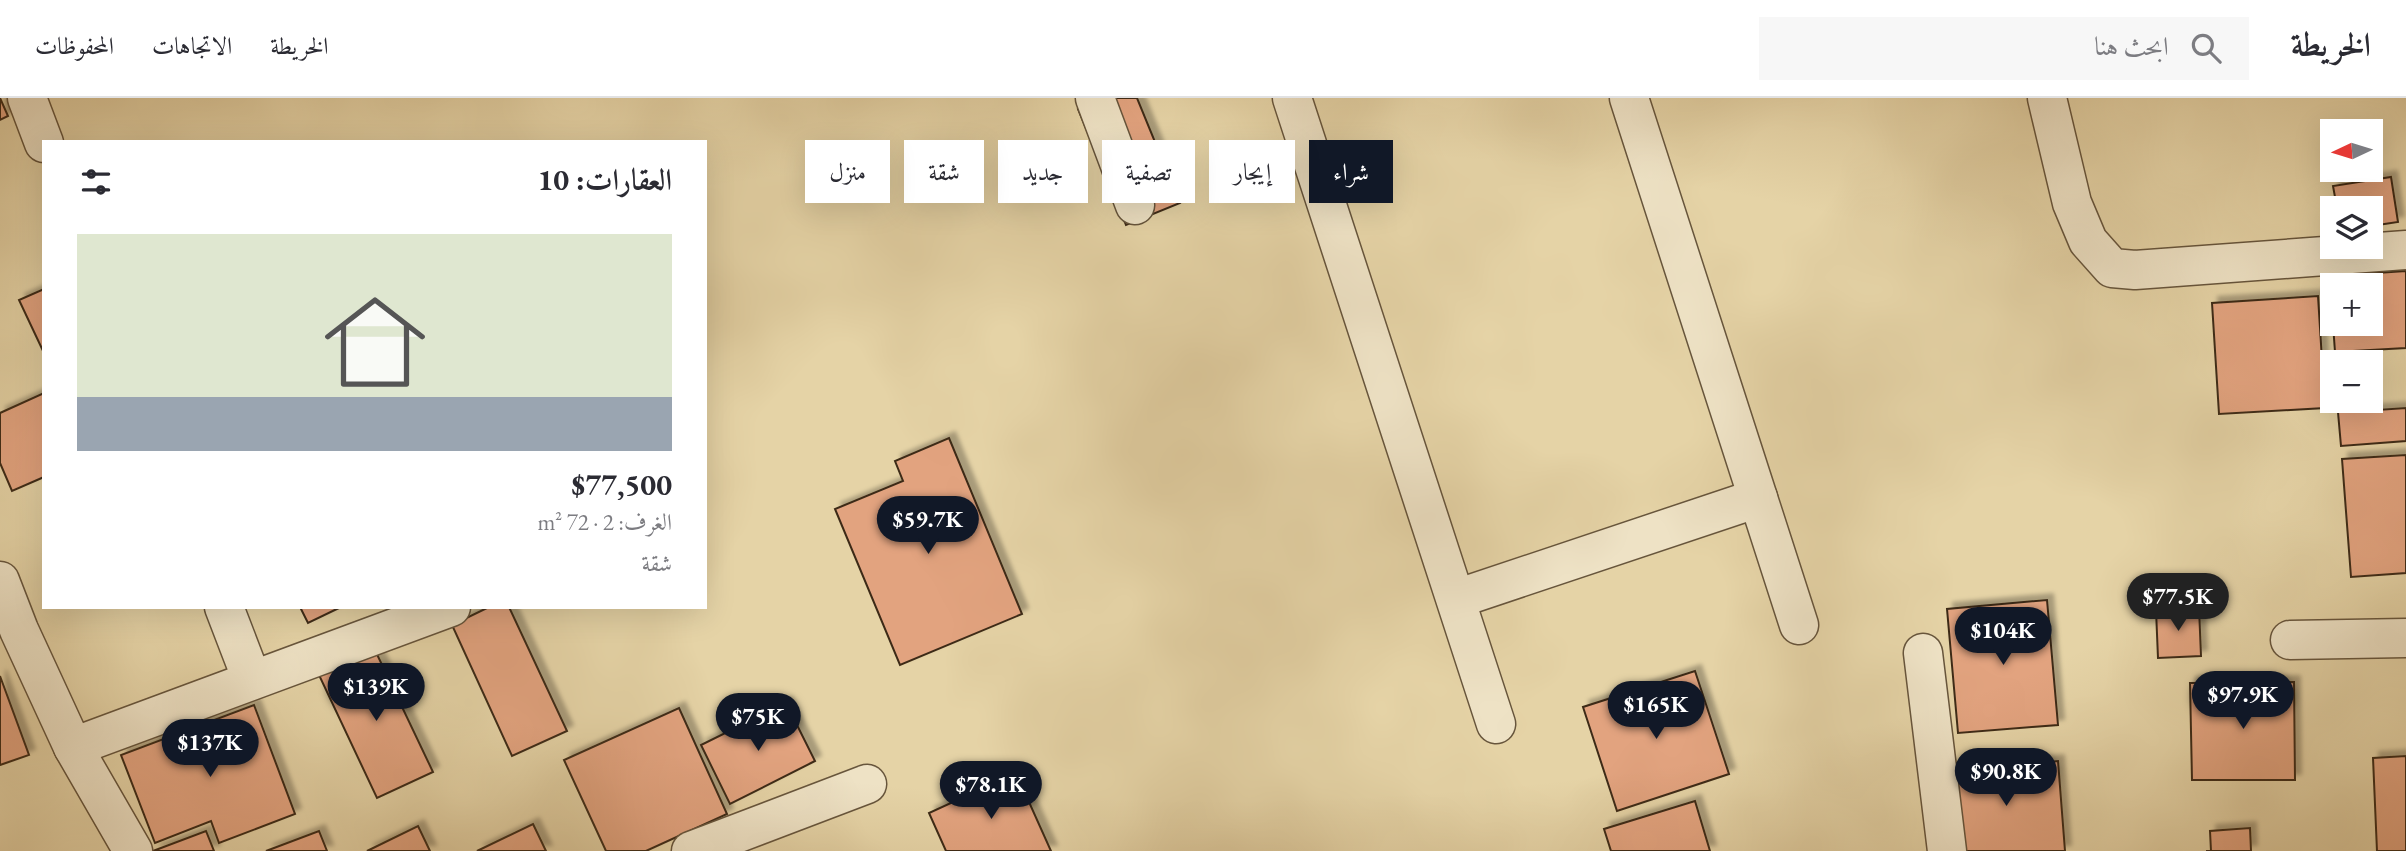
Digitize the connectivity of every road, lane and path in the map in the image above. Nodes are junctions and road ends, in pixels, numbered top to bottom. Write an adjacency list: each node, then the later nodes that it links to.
1 (27, 98): 6 (street)
2 (1095, 98): 7 (street)
3 (1292, 98): 11 (street)
4 (1629, 98): 9 (street)
5 (2047, 98): 8 (street)
6 (43, 140)
7 (1135, 205)
8 (2406, 250)
9 (1758, 498): 11 (street); 14 (street)
10 (0, 581): 15 (street)
11 (1456, 599): 20 (street)
12 (224, 609): 19 (street)
13 (447, 609): 19 (street)
14 (1799, 625)
15 (9, 633): 21 (street)
16 (2406, 638): 17 (street)
17 (2290, 640)
18 (1923, 653): 25 (street)
19 (252, 680): 21 (street)
20 (1496, 724)
21 (73, 747): 23 (street)
22 (867, 784): 24 (street)
23 (133, 851)
24 (691, 851)
25 (1947, 851)

